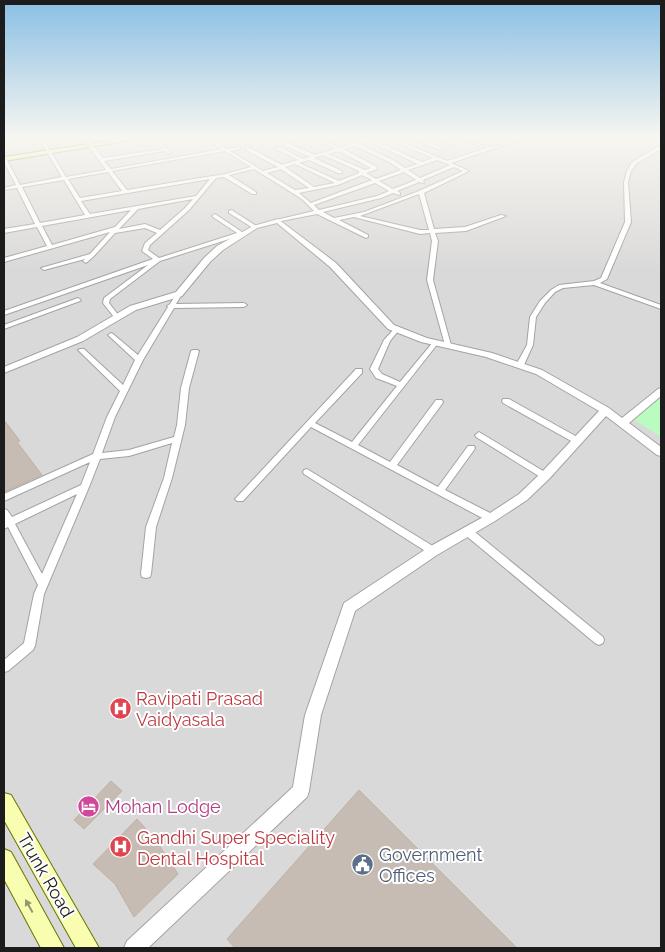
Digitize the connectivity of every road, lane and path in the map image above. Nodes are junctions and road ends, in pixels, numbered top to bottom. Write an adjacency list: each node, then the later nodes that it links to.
1 (14, 181): 18 (street)
2 (50, 181): 18 (street)
3 (66, 181): 29 (street)
4 (116, 181): 22 (street)
5 (181, 181): 22 (street)
6 (209, 181): 27 (street)
7 (235, 181): 26 (street)
8 (277, 181): 23 (street)
9 (303, 181): 20 (street)
10 (336, 181): 17 (street)
11 (342, 181): 17 (street)
12 (416, 181): 24 (street)
13 (422, 181): 19 (street)
14 (444, 181): 19 (street)
15 (626, 181): 54 (street)
16 (379, 182): 24 (street); 30 (street)
17 (339, 183): 20 (street)
18 (17, 187): 21 (street); 40 (street)
19 (432, 187): 25 (street)
20 (313, 188): 23 (street)
21 (4, 189)
22 (124, 191): 29 (street)
23 (295, 192): 30 (street)
24 (394, 192): 28 (street); 33 (street)
25 (421, 192): 28 (street); 43 (street)
26 (254, 193)
27 (195, 197): 31 (street); 45 (street)
28 (404, 198): 36 (street)
29 (78, 200): 34 (street)
30 (312, 204): 33 (street)
31 (136, 208): 34 (street); 42 (street)
32 (231, 212): 41 (street)
33 (318, 212): 38 (street); 39 (street)
34 (88, 216): 40 (street)
35 (215, 216): 46 (street)
36 (356, 216): 38 (street); 43 (street)
37 (503, 216): 43 (street)
38 (333, 220): 47 (street)
39 (278, 221): 41 (street); 63 (street)
40 (39, 225): 44 (street); 48 (street)
41 (255, 227): 46 (street)
42 (114, 230): 45 (street); 48 (street); 49 (street)
43 (432, 231): 66 (street)
44 (4, 232)
45 (160, 232): 51 (street)
46 (242, 233): 51 (street); 55 (street)
47 (366, 236)
48 (50, 247): 50 (street)
49 (92, 255): 52 (street); 53 (street)
50 (4, 260)
51 (158, 260): 60 (street); 61 (street)
52 (86, 261)
53 (44, 268)
54 (595, 283): 59 (street); 70 (street)
55 (178, 294): 58 (street); 61 (street)
56 (78, 300): 62 (street)
57 (244, 305): 58 (street)
58 (170, 306): 69 (street)
59 (661, 308)
60 (4, 313)
61 (116, 316): 71 (street)
62 (4, 327)
63 (396, 330): 65 (street); 73 (street)
64 (111, 335): 69 (street)
65 (436, 342): 66 (street); 73 (street)
66 (448, 345): 70 (street)
67 (82, 350): 74 (street)
68 (195, 351): 82 (street)
69 (139, 360): 74 (street)
70 (520, 365): 78 (street)
71 (4, 370)
72 (359, 371): 79 (street)
73 (402, 386): 84 (street)
74 (124, 390): 87 (street)
75 (661, 391): 80 (street)
76 (506, 401): 83 (street)
77 (438, 402): 88 (street)
78 (605, 410): 80 (street); 83 (street)
79 (311, 424): 84 (street); 94 (street)
80 (622, 424): 86 (street)
81 (479, 435): 90 (street)
82 (176, 439): 87 (street); 100 (street)
83 (576, 440): 90 (street)
84 (353, 446): 88 (street)
85 (471, 448): 92 (street)
86 (661, 452)
87 (96, 456): 91 (street); 93 (street)
88 (392, 466): 92 (street)
89 (307, 472): 99 (street)
90 (545, 476): 96 (street)
91 (85, 487): 97 (street); 101 (street)
92 (440, 491): 96 (street)
93 (4, 498)
94 (240, 499)
95 (4, 512): 97 (street)
96 (491, 518): 98 (street)
97 (7, 523): 101 (street)
98 (467, 532): 99 (street); 102 (street)
99 (433, 551): 108 (street)
100 (146, 574)
101 (43, 585): 103 (street)
102 (599, 640)
103 (4, 666)
104 (4, 802): 107 (main road, Trunk Road)
105 (4, 859): 106 (main road, one-way to 105)
106 (53, 948)
107 (88, 948)
108 (134, 948)

